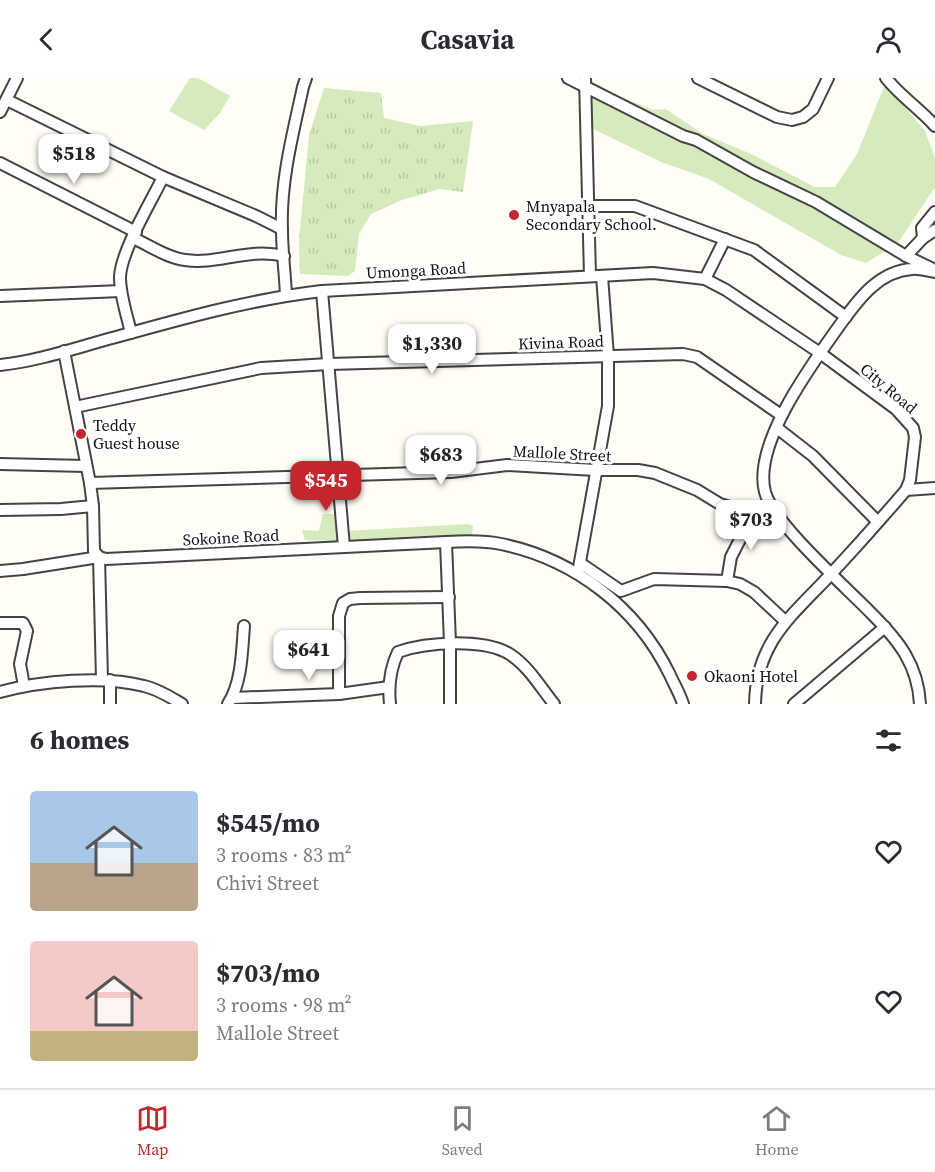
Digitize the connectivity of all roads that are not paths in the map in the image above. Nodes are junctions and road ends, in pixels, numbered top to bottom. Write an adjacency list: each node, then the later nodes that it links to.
1 (17, 78): 8 (street)
2 (306, 78): 15 (street)
3 (568, 78): 7 (street)
4 (698, 78): 5 (street)
5 (828, 78)
6 (886, 78): 10 (street)
7 (584, 82): 13 (street); 21 (street)
8 (7, 100): 9 (street); 12 (street)
9 (0, 112)
10 (935, 126)
11 (0, 163): 17 (street)
12 (163, 177): 15 (street); 17 (street)
13 (587, 206): 19 (street); 23 (street)
14 (935, 212): 18 (street)
15 (282, 229): 20 (street)
16 (935, 230): 18 (street)
17 (134, 235): 20 (street); 26 (street)
18 (923, 238): 21 (street)
19 (725, 239): 25 (street); 30 (street)
20 (284, 256): 28 (street)
21 (906, 256): 22 (street)
22 (935, 271): 30 (street)
23 (590, 276): 24 (street, Umonga Road); 27 (street, Umonga Road)
24 (602, 276): 25 (street, Umonga Road); 34 (street)
25 (705, 279): 33 (street, Umonga Road)
26 (121, 291): 29 (street); 31 (street)
27 (322, 291): 28 (street, Umonga Road); 35 (street)
28 (286, 295): 31 (street, Umonga Road)
29 (0, 296)
30 (846, 317): 33 (street)
31 (131, 333): 32 (street, Umonga Road)
32 (64, 351): 36 (street, Umonga Road); 37 (street)
33 (820, 353): 38 (street); 46 (street, City Road)
34 (608, 356): 35 (street, Kivina Road); 38 (street, Kivina Road); 42 (street)
35 (329, 364): 37 (street, Kivina Road); 43 (street)
36 (0, 365)
37 (75, 407): 41 (street)
38 (781, 415): 39 (street)
39 (777, 428): 47 (street); 51 (street)
40 (0, 464): 41 (street)
41 (86, 466): 44 (street)
42 (595, 470): 43 (street, Mallole Street); 50 (street, Mallole Street); 55 (street)
43 (337, 475): 44 (street, Mallole Street); 53 (street)
44 (90, 483): 48 (street)
45 (935, 488): 46 (street)
46 (906, 490): 51 (street, City Road)
47 (770, 505): 50 (street); 57 (street)
48 (93, 506): 49 (street); 54 (street)
49 (0, 510)
50 (753, 514): 58 (street)
51 (878, 522): 57 (street, City Road)
52 (446, 542): 53 (street, Sokoine Road); 55 (street, Sokoine Road); 59 (street)
53 (344, 547): 54 (street, Sokoine Road)
54 (99, 557): 56 (street, Sokoine Road); 65 (street)
55 (579, 568): 58 (street); 76 (street, Sokoine Road)
56 (0, 571)
57 (832, 574): 60 (street, City Road); 63 (street)
58 (727, 581): 60 (street)
59 (449, 597): 64 (street); 69 (street)
60 (785, 621): 77 (street, City Road)
61 (0, 623): 66 (street)
62 (244, 626): 70 (street)
63 (885, 627): 78 (street); 79 (street)
64 (450, 644): 67 (street); 74 (street); 75 (street)
65 (106, 680): 66 (street); 71 (street); 72 (street)
66 (24, 686): 68 (street)
67 (389, 687): 69 (street); 73 (street)
68 (0, 692)
69 (339, 694): 70 (street)
70 (230, 701)
71 (110, 704)
72 (182, 704)
73 (390, 704)
74 (450, 704)
75 (554, 704)
76 (683, 704)
77 (754, 704)
78 (795, 704)
79 (920, 704)

